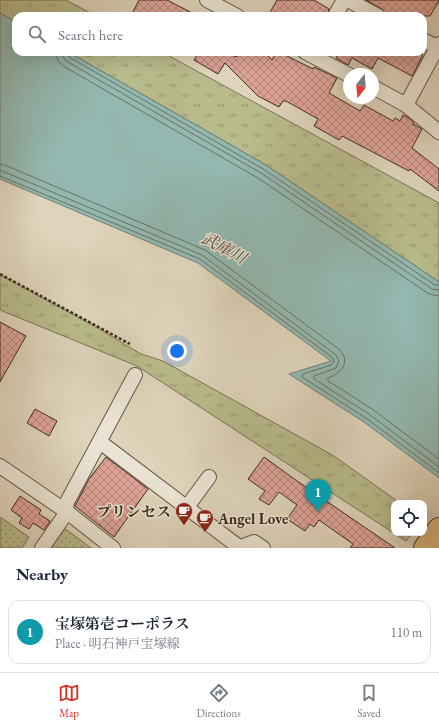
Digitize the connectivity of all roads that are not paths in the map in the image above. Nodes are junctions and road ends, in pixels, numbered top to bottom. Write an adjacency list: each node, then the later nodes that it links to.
1 (207, 0): 4 (street)
2 (344, 0): 5 (street)
3 (348, 0): 6 (street)
4 (230, 12)
5 (337, 12)
6 (370, 12)
7 (427, 42): 8 (street)
8 (438, 46): 12 (street)
9 (316, 56): 10 (street)
10 (343, 72)
11 (379, 90): 12 (street)
12 (406, 104): 13 (street)
13 (439, 132)
14 (135, 376): 15 (street)
15 (100, 442): 18 (street); 19 (street)
16 (0, 466): 19 (street)
17 (209, 476): 18 (street)
18 (187, 507): 21 (street)
19 (67, 512): 22 (street); 23 (street)
20 (439, 529): 25 (main road)
21 (239, 547): 24 (street)
22 (42, 548)
23 (114, 548)
24 (263, 548)
25 (425, 548)

